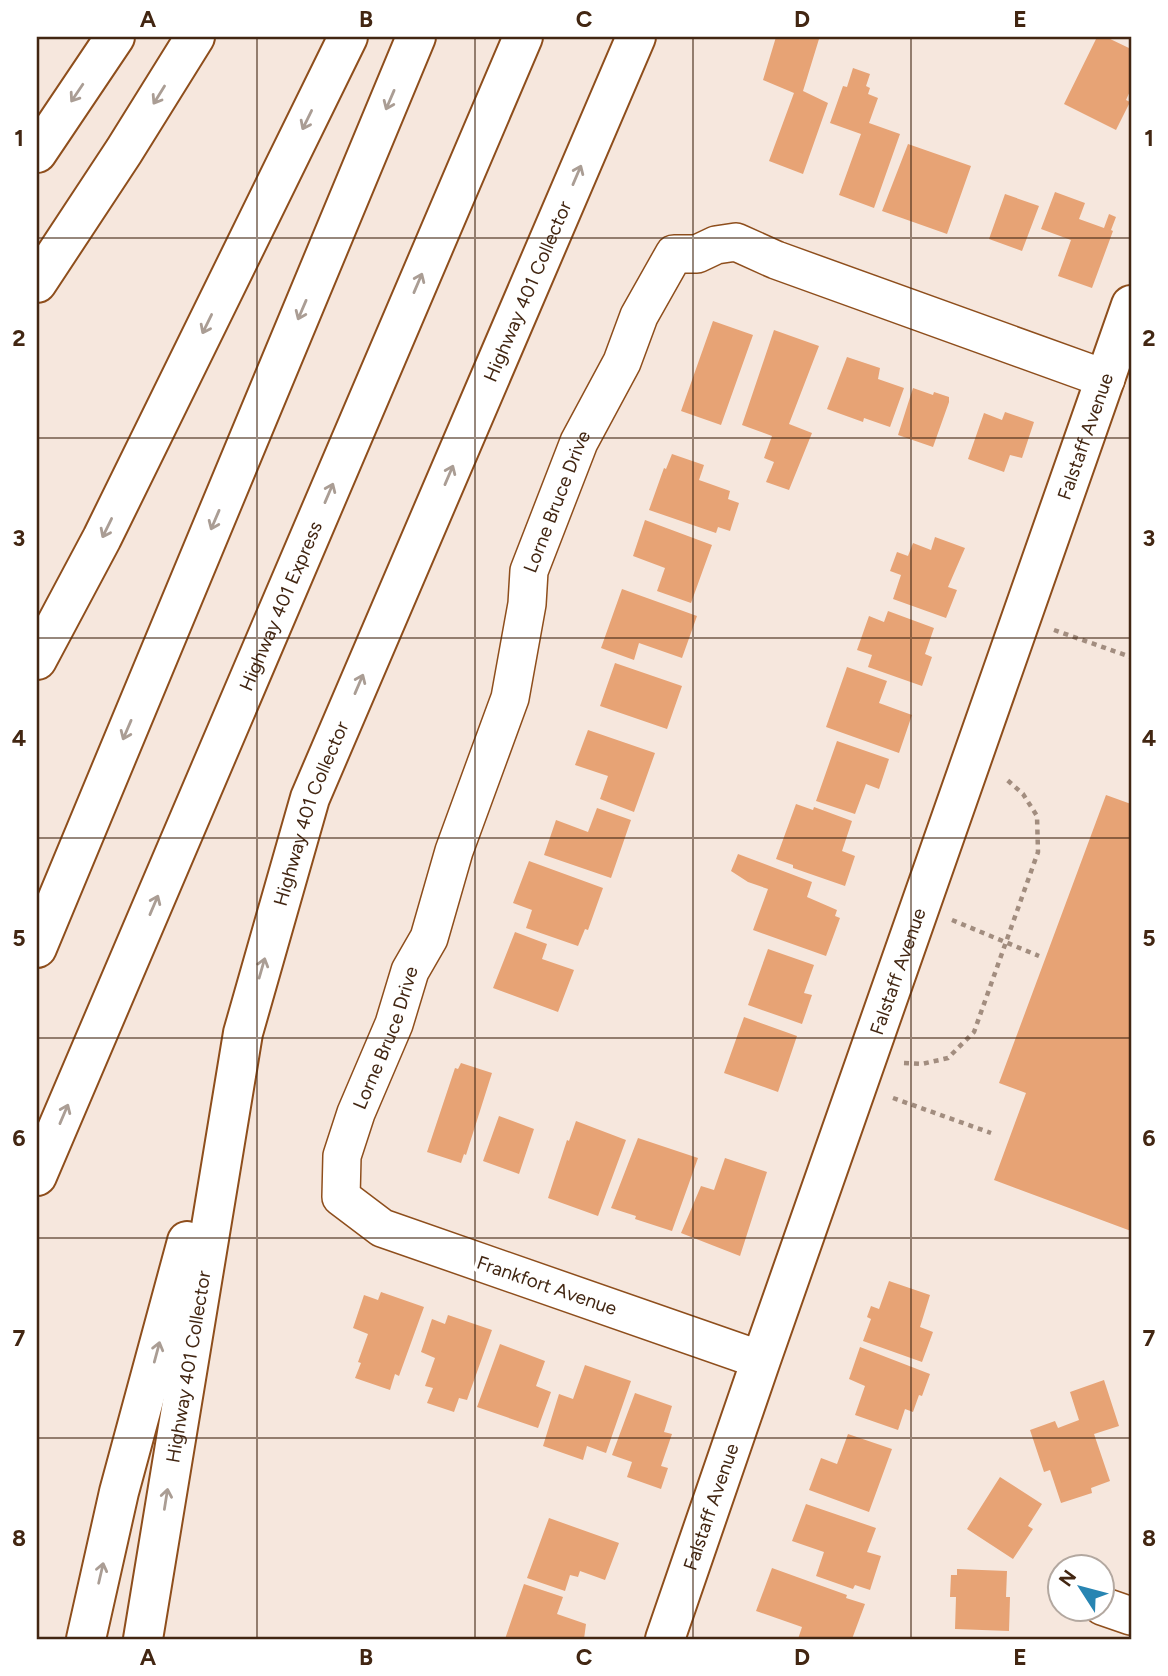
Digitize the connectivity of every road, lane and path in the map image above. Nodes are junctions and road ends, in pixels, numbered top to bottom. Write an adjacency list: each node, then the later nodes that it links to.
1 (115, 37): 7 (main road, one-way to 7)
2 (195, 37): 8 (main road, one-way to 8)
3 (348, 37): 13 (main road, one-way to 13)
4 (416, 37): 17 (main road, one-way to 17)
5 (523, 37): 23 (main road, Highway 401 Express, one-way to 5)
6 (636, 37): 19 (main road, Highway 401 Collector, one-way to 6)
7 (37, 153)
8 (37, 283)
9 (1131, 305): 10 (main road, Falstaff Avenue)
10 (1106, 379): 24 (street, Lorne Bruce Drive); 25 (main road, Falstaff Avenue)
11 (1054, 630): 12 (path)
12 (1131, 656)
13 (37, 660)
14 (1005, 778): 16 (path)
15 (951, 919): 16 (path)
16 (1006, 942): 18 (path); 20 (path)
17 (37, 948)
18 (1039, 956)
19 (243, 1033): 26 (main road, one-way to 19); 27 (main road, Highway 401 Collector, one-way to 19)
20 (904, 1063)
21 (893, 1098): 22 (path)
22 (991, 1133)
23 (37, 1177)
24 (341, 1197): 25 (street, Frankfort Avenue)
25 (761, 1360): 28 (main road, Falstaff Avenue)
26 (86, 1639)
27 (143, 1639)
28 (665, 1639)

